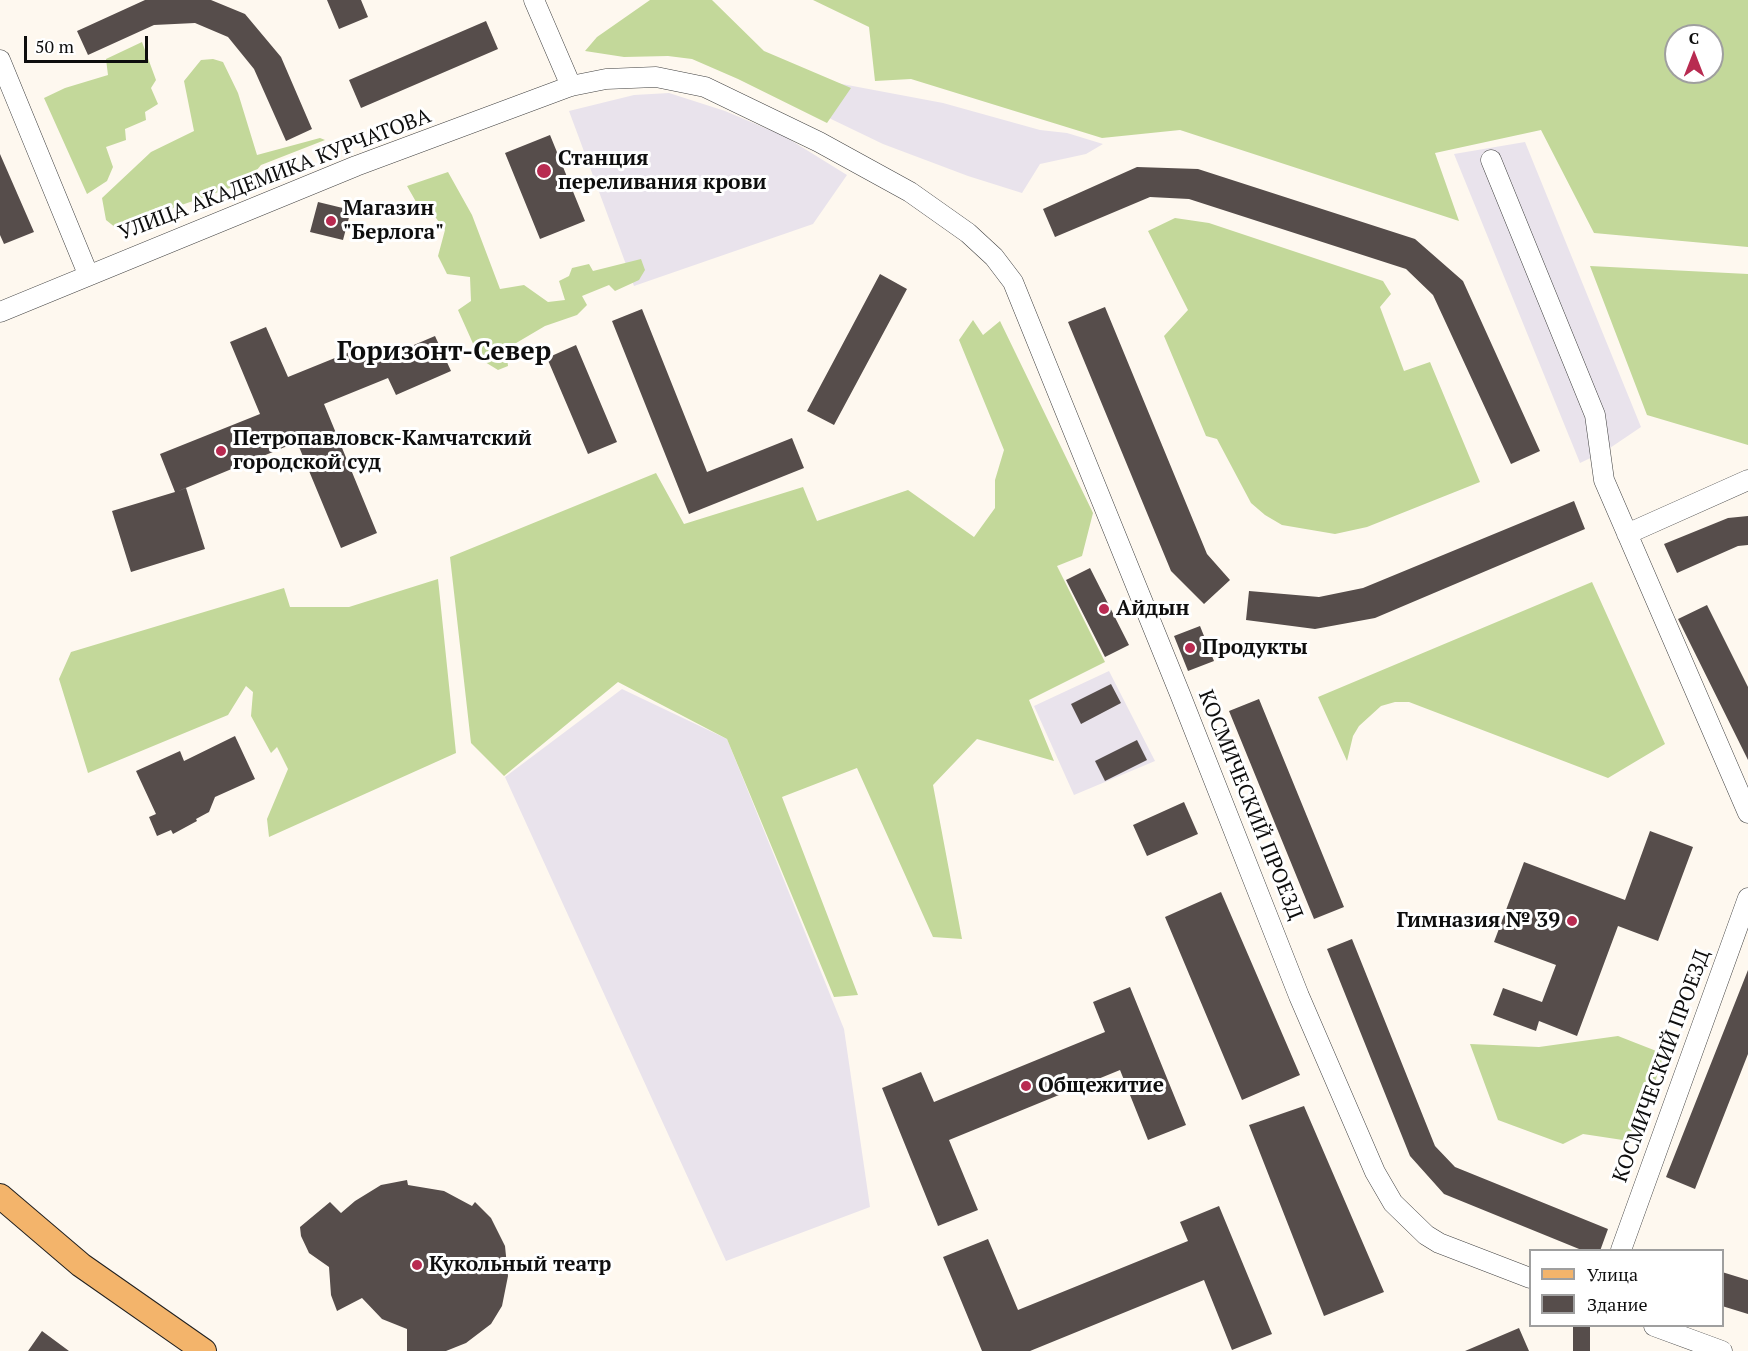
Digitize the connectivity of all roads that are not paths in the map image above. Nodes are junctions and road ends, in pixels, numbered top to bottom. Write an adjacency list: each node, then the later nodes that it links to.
1 (534, 0): 3 (street)
2 (0, 60): 6 (street)
3 (570, 86): 5 (street, УЛИЦА АКАДЕМИКА КУРЧАТОВА); 6 (street, УЛИЦА АКАДЕМИКА КУРЧАТОВА)
4 (1491, 160): 9 (street)
5 (1008, 273): 14 (street, КОСМИЧЕСКИЙ ПРОЕЗД)
6 (88, 274): 7 (street, УЛИЦА АКАДЕМИКА КУРЧАТОВА)
7 (0, 312)
8 (1748, 480): 9 (street)
9 (1627, 534): 10 (street)
10 (1748, 813)
11 (1748, 897): 13 (street, КОСМИЧЕСКИЙ ПРОЕЗД)
12 (0, 1196): 16 (main road)
13 (1622, 1249)
14 (1529, 1278)
15 (1657, 1327): 17 (street)
16 (204, 1351)
17 (1722, 1351)

